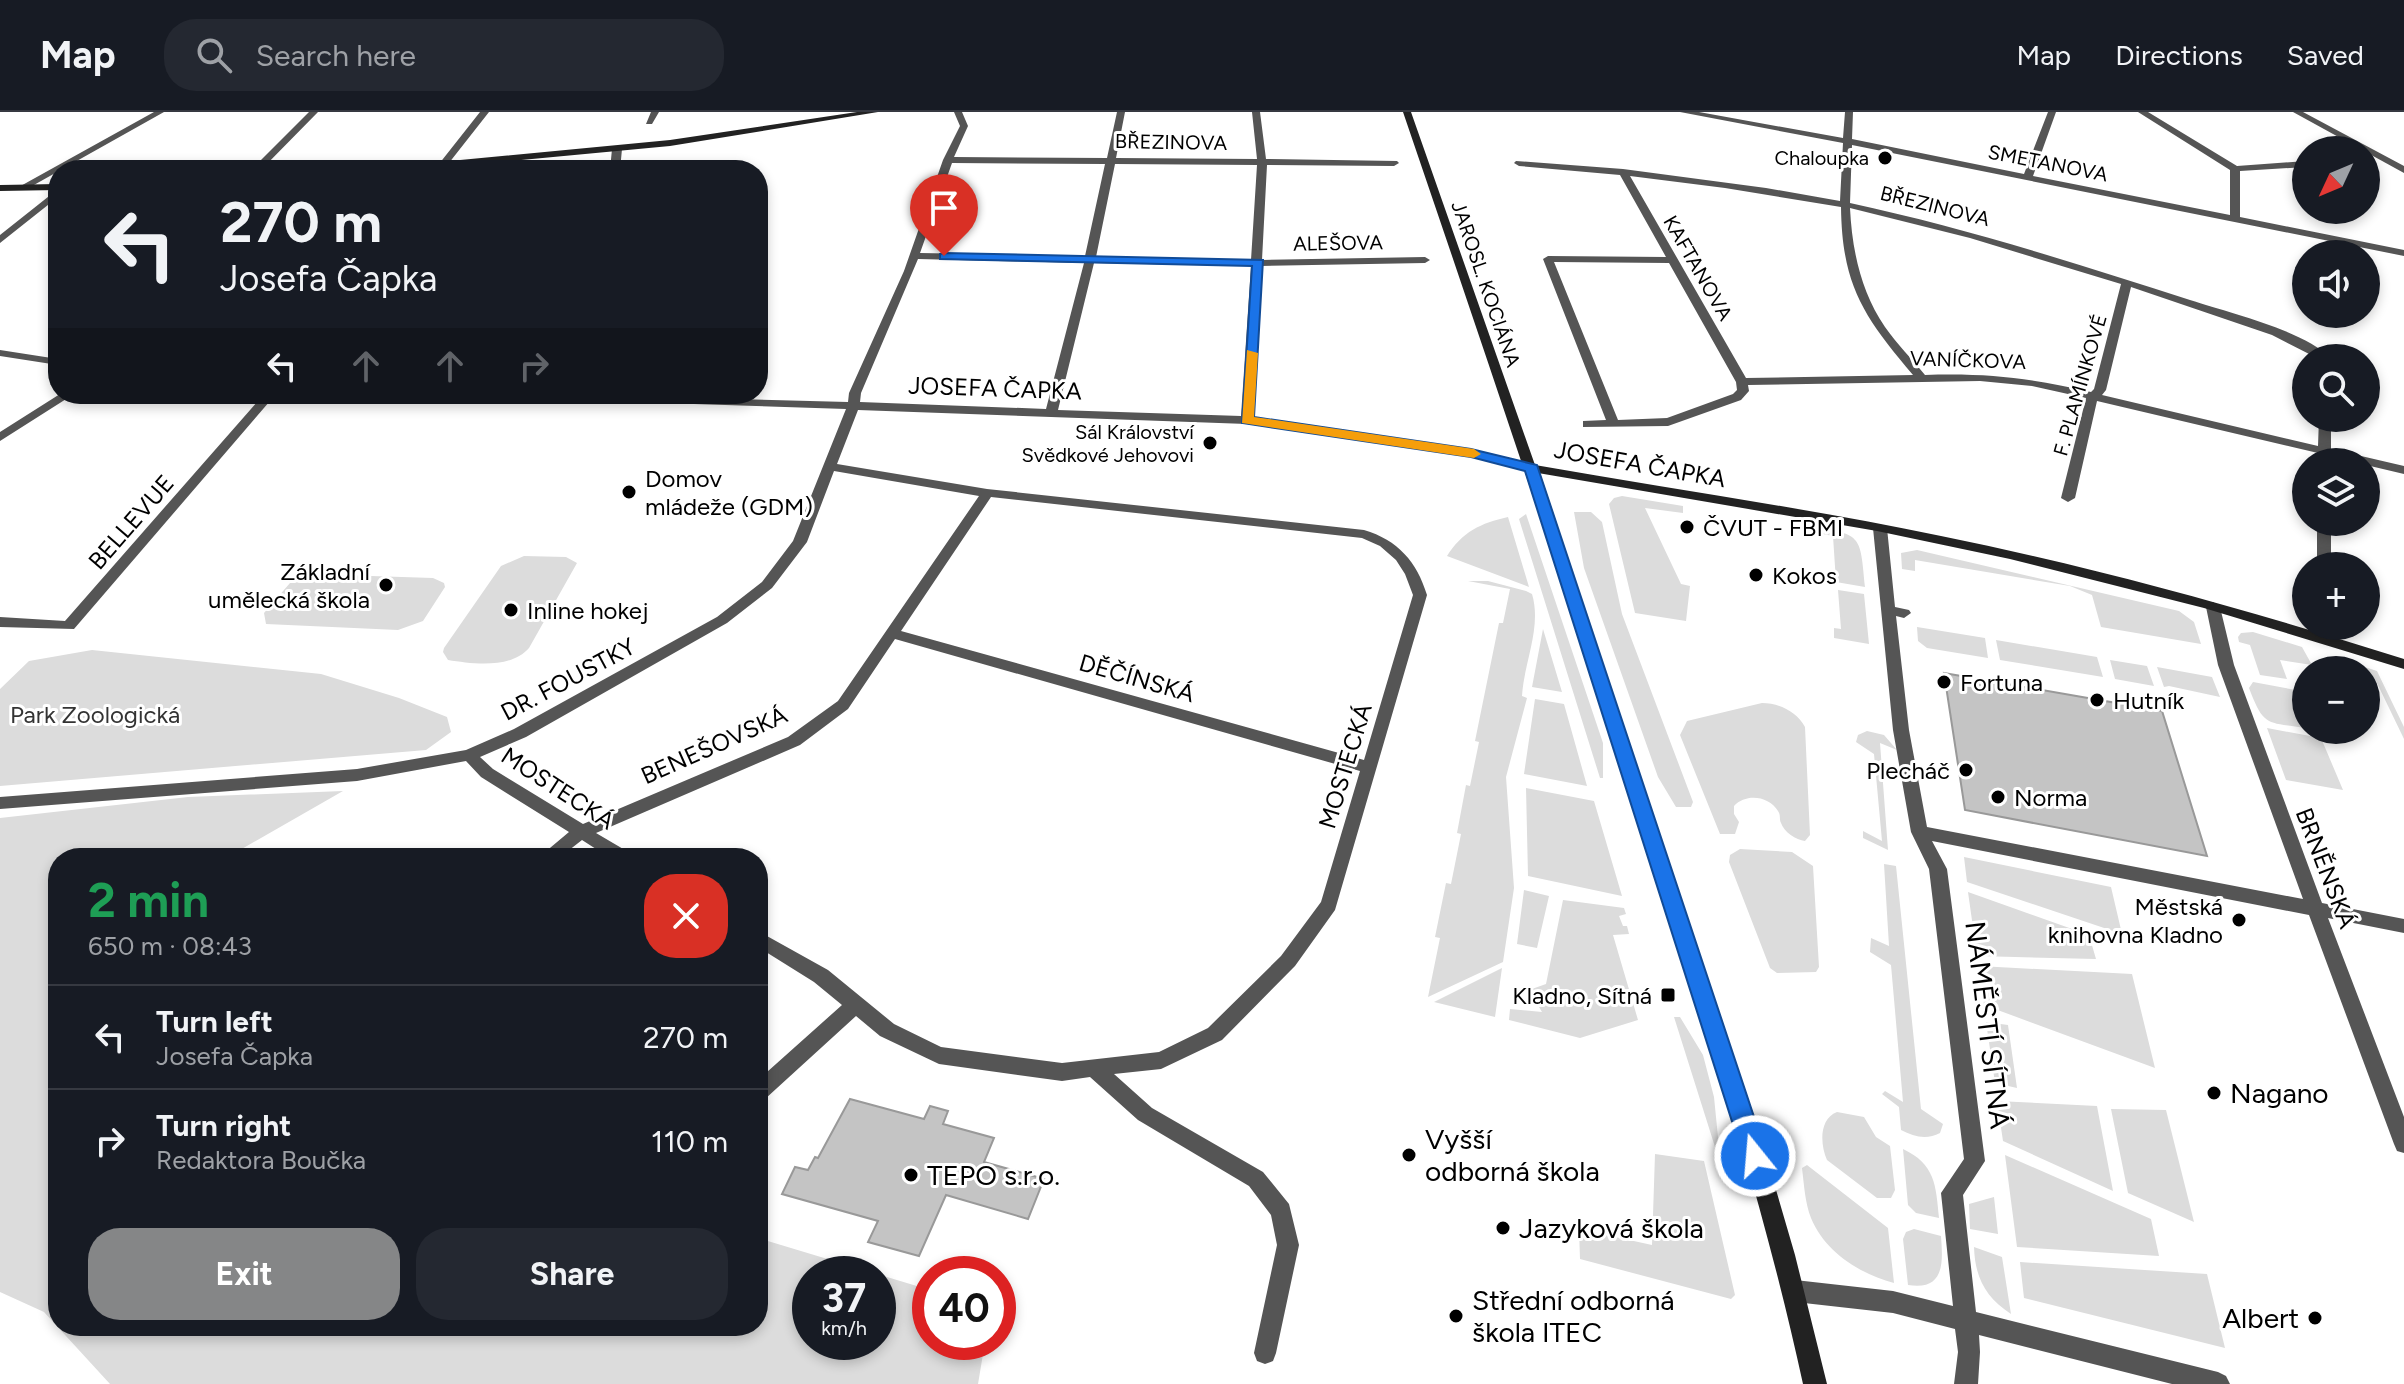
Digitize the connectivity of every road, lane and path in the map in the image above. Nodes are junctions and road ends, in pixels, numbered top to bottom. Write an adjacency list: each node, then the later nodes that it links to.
1 (160, 112): 19 (street)
2 (314, 112): 20 (street)
3 (485, 112): 21 (street)
4 (655, 112): 15 (street)
5 (874, 112): 17 (street)
6 (958, 112): 24 (street, DR. FOUSTKY)
7 (1121, 112): 25 (street)
8 (1256, 112): 26 (street)
9 (1407, 112): 69 (street, JAROSL. KOCIÁNA)
10 (1684, 112): 16 (street, SMETANOVA)
11 (1849, 112): 16 (street)
12 (2052, 112): 34 (street)
13 (2142, 112): 30 (street)
14 (2297, 112): 18 (street)
15 (649, 122)
16 (1847, 141): 34 (street, SMETANOVA); 39 (street)
17 (617, 149): 22 (street); 23 (street)
18 (2381, 158): 31 (street)
19 (73, 160)
20 (266, 160)
21 (447, 160)
22 (521, 160)
23 (616, 160)
24 (948, 160): 25 (street, BŘEZINOVA); 43 (street, DR. FOUSTKY)
25 (1111, 161): 26 (street, BŘEZINOVA); 44 (street)
26 (1262, 163): 27 (street, BŘEZINOVA); 47 (street)
27 (1394, 163)
28 (1519, 163): 32 (street, BŘEZINOVA)
29 (2292, 165): 30 (street)
30 (2235, 169): 40 (street)
31 (2404, 170)
32 (1623, 172): 39 (street, BŘEZINOVA); 46 (street, KAFTANOVA)
33 (48, 174): 36 (street)
34 (2028, 177): 40 (street, SMETANOVA)
35 (0, 188): 36 (street)
36 (22, 188): 37 (street)
37 (48, 189)
38 (48, 199): 41 (street)
39 (1846, 205): 48 (street, BŘEZINOVA); 54 (street)
40 (2235, 218): 42 (street, SMETANOVA)
41 (0, 240)
42 (2404, 253)
43 (915, 256): 44 (street, ALEŠOVA); 60 (street, DR. FOUSTKY)
44 (1090, 259): 47 (street, ALEŠOVA); 61 (street)
45 (1425, 260): 47 (street, ALEŠOVA)
46 (1672, 260): 55 (street, KAFTANOVA); 64 (street)
47 (1259, 263): 62 (street)
48 (2127, 281): 49 (street, BŘEZINOVA); 56 (street, F. PLAMÍNKOVÉ)
49 (2294, 344)
50 (0, 353): 52 (street)
51 (48, 355): 52 (street)
52 (42, 359): 53 (street)
53 (48, 360)
54 (1921, 377): 55 (street, VANÍČKOVA); 56 (street, VANÍČKOVA)
55 (1742, 382): 64 (street)
56 (2096, 395): 66 (street, VANÍČKOVA); 72 (street, F. PLAMÍNKOVÉ)
57 (768, 403): 60 (street, JOSEFA ČAPKA)
58 (52, 404): 65 (street)
59 (261, 404): 77 (street, BELLEVUE)
60 (854, 405): 61 (street, JOSEFA ČAPKA); 68 (street, DR. FOUSTKY)
61 (1052, 411): 62 (street, JOSEFA ČAPKA)
62 (1247, 420): 69 (street, JOSEFA ČAPKA)
63 (1587, 424): 64 (street)
64 (1614, 424)
65 (0, 437)
66 (2294, 448)
67 (2380, 466): 70 (street, VANÍČKOVA)
68 (831, 467): 71 (street, MOSTECKÁ); 80 (street, DR. FOUSTKY)
69 (1532, 468): 73 (street, JOSEFA ČAPKA); 94 (street, JAROSL. KOCIÁNA)
70 (2404, 470)
71 (987, 493): 78 (street, BENEŠOVSKÁ); 81 (street, MOSTECKÁ)
72 (2068, 498)
73 (1880, 528): 74 (street, JOSEFA ČAPKA); 75 (street, NÁMĚSTÍ SÍTNÁ)
74 (2213, 607): 79 (street, JOSEFA ČAPKA); 87 (street, BRNĚNSKÁ)
75 (1887, 610): 76 (street); 84 (street, NÁMĚSTÍ SÍTNÁ)
76 (1904, 613)
77 (0, 622)
78 (892, 633): 81 (street, DĚČÍNSKÁ); 83 (street, BENEŠOVSKÁ)
79 (2404, 664)
80 (469, 755): 82 (street, DR. FOUSTKY); 83 (street, MOSTECKÁ)
81 (1369, 767): 91 (street, MOSTECKÁ)
82 (0, 803)
83 (581, 832): 85 (street, BENEŠOVSKÁ); 86 (street, MOSTECKÁ)
84 (1919, 832): 87 (street); 95 (street, NÁMĚSTÍ SÍTNÁ)
85 (560, 848)
86 (607, 848)
87 (2317, 908): 88 (street); 93 (street, BRNĚNSKÁ)
88 (2404, 926)
89 (768, 944): 90 (street, MOSTECKÁ)
90 (855, 1005): 91 (street, MOSTECKÁ); 92 (street)
91 (1093, 1068): 96 (street)
92 (768, 1084)
93 (2404, 1144)
94 (1795, 1291): 95 (street); 97 (street, JAROSL. KOCIÁNA)
95 (1966, 1319): 98 (street, NÁMĚSTÍ SÍTNÁ); 99 (street)
96 (1265, 1353)
97 (1815, 1384)
98 (1966, 1384)
99 (2218, 1384)

